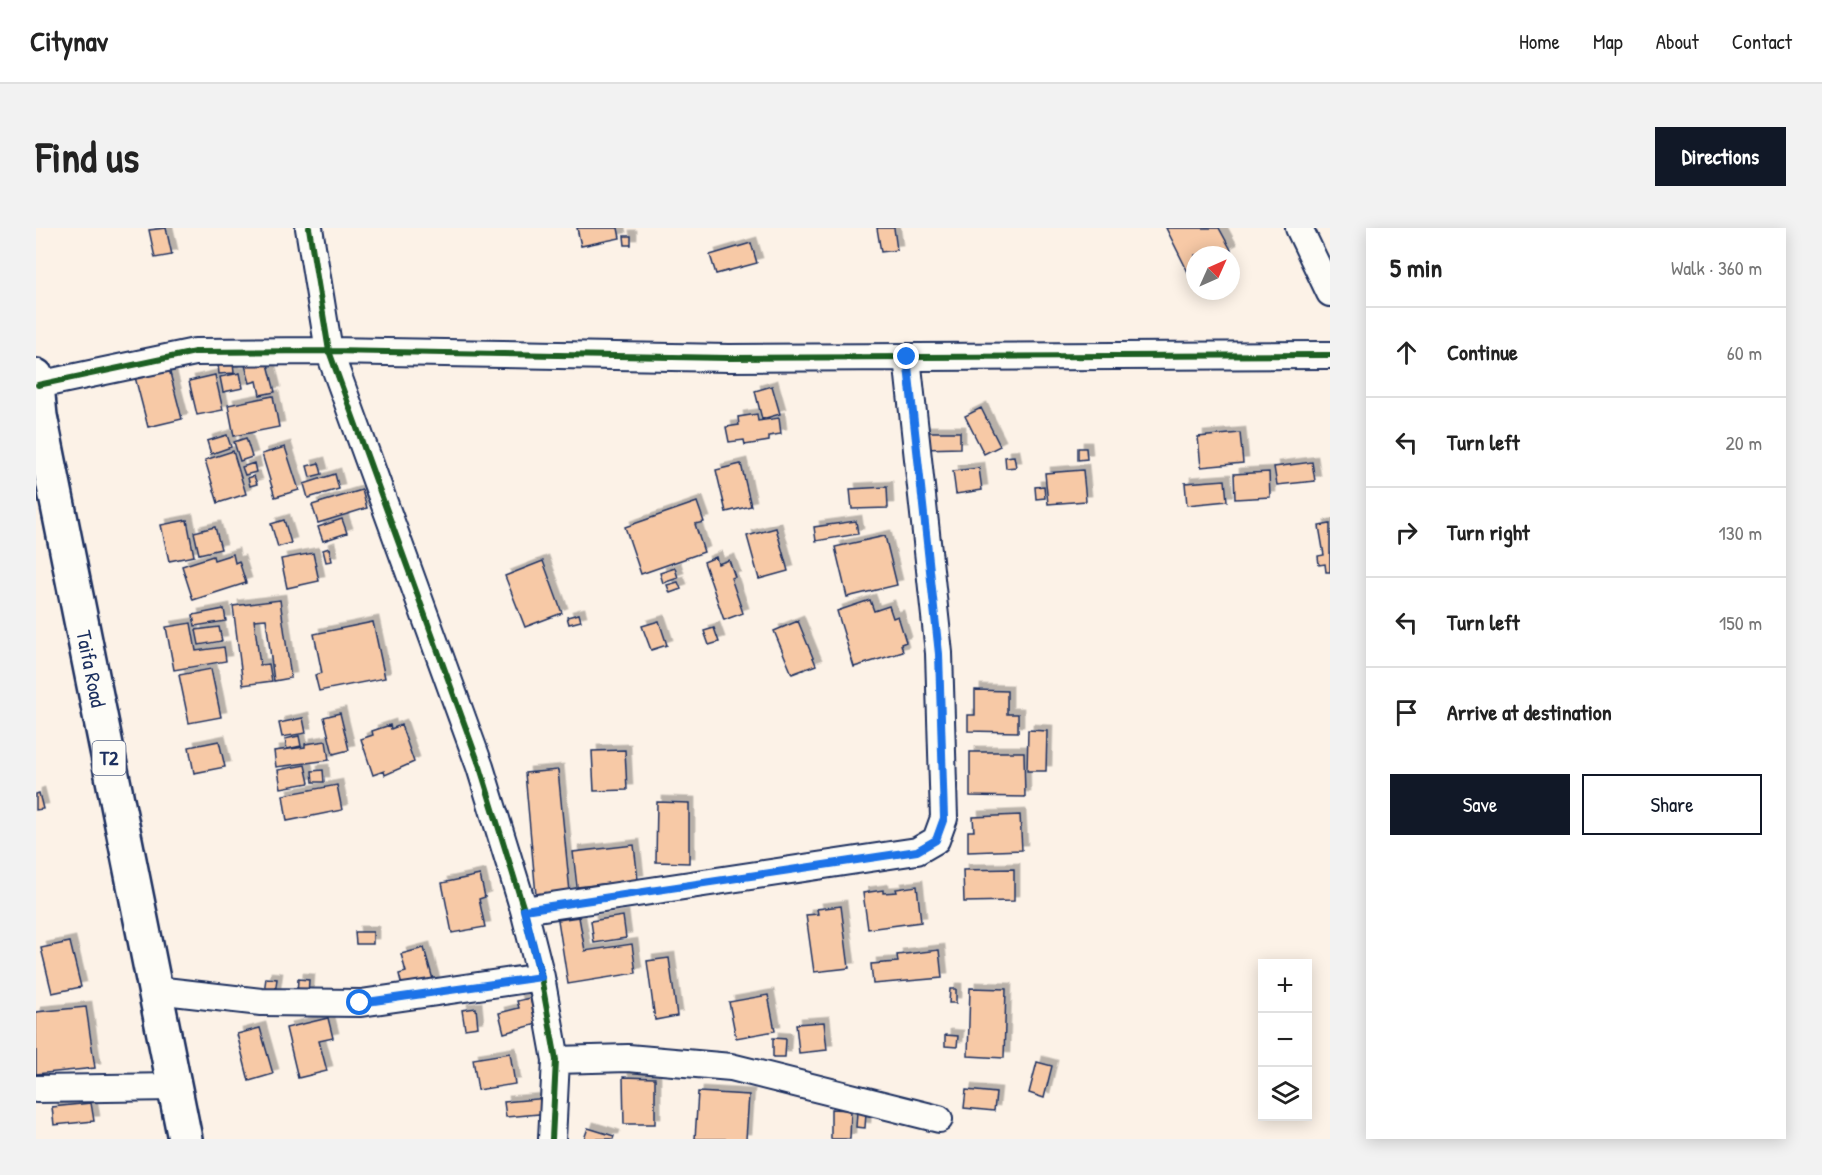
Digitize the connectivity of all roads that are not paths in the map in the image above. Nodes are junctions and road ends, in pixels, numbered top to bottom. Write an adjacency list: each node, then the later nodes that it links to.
1 (309, 228): 4 (street)
2 (1299, 228): 3 (street)
3 (1330, 293)
4 (329, 351): 6 (street); 7 (street); 8 (street)
5 (1330, 355): 6 (street)
6 (907, 357): 8 (street)
7 (37, 399): 10 (highway, Taifa Road / T2)
8 (524, 910): 9 (street)
9 (541, 977): 10 (street); 11 (street)
10 (156, 990): 12 (highway, Taifa Road / T2)
11 (556, 1060): 14 (street); 16 (street)
12 (175, 1087): 13 (street); 15 (highway, Taifa Road / T2)
13 (36, 1089)
14 (939, 1119)
15 (186, 1139)
16 (552, 1139)

